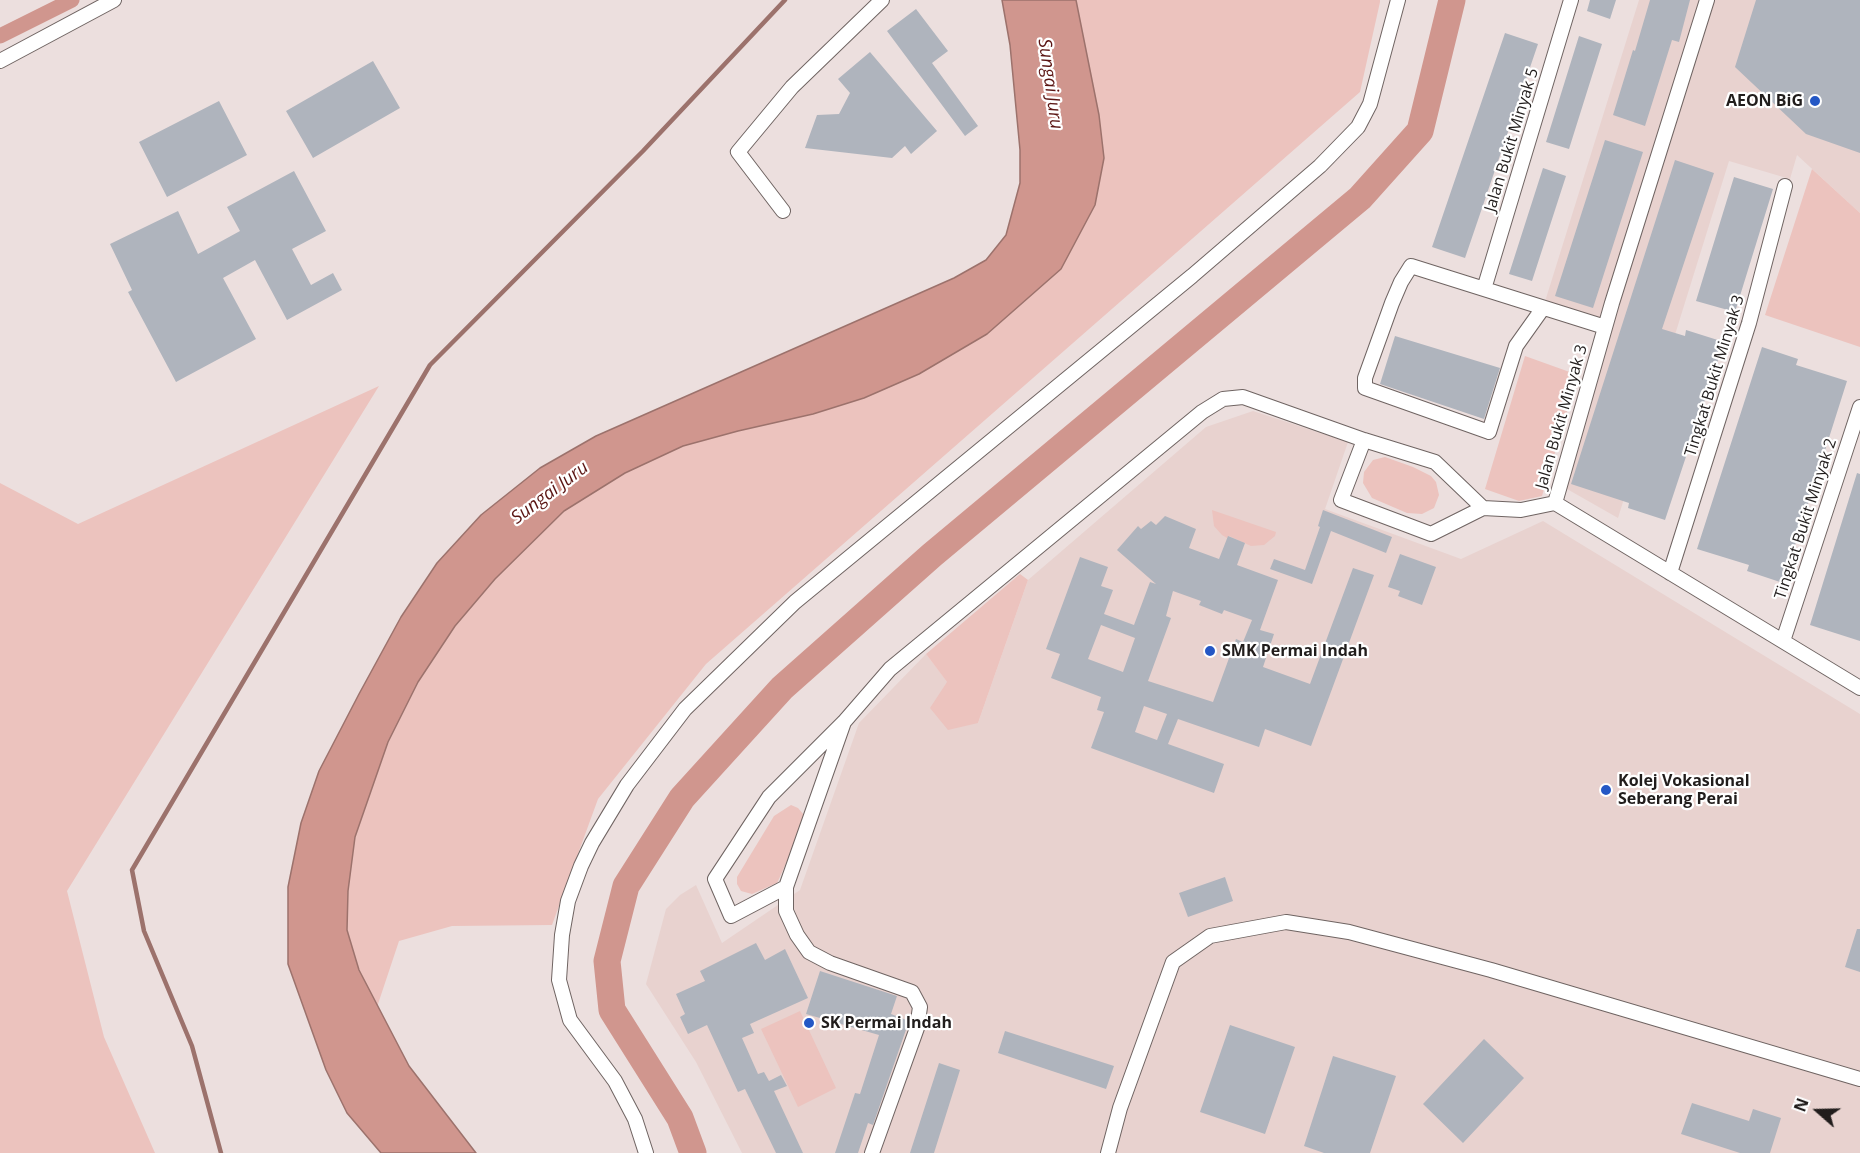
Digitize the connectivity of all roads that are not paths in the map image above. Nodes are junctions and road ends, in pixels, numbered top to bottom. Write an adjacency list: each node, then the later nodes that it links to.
1 (114, 0): 6 (street)
2 (882, 0): 8 (street)
3 (1398, 0): 22 (street)
4 (1571, 0): 9 (street, Jalan Bukit Minyak 5)
5 (1707, 0): 11 (street, Jalan Bukit Minyak 3)
6 (0, 61)
7 (1785, 186): 16 (street, Tingkat Bukit Minyak 3)
8 (783, 211)
9 (1484, 289): 10 (street); 10 (street)
10 (1543, 308): 11 (street)
11 (1605, 327): 14 (street, Jalan Bukit Minyak 3)
12 (1860, 407): 17 (street, Tingkat Bukit Minyak 2)
13 (1364, 440): 15 (street); 15 (street); 19 (street)
14 (1555, 503): 15 (street); 16 (street, Jalan Bukit Minyak 3)
15 (1483, 508)
16 (1670, 573): 17 (street, Jalan Bukit Minyak 3)
17 (1783, 641): 18 (street, Jalan Bukit Minyak 3)
18 (1860, 688)
19 (844, 722): 20 (street); 20 (street)
20 (786, 887): 23 (street)
21 (1860, 1079): 24 (street)
22 (646, 1153)
23 (873, 1153)
24 (1108, 1153)

